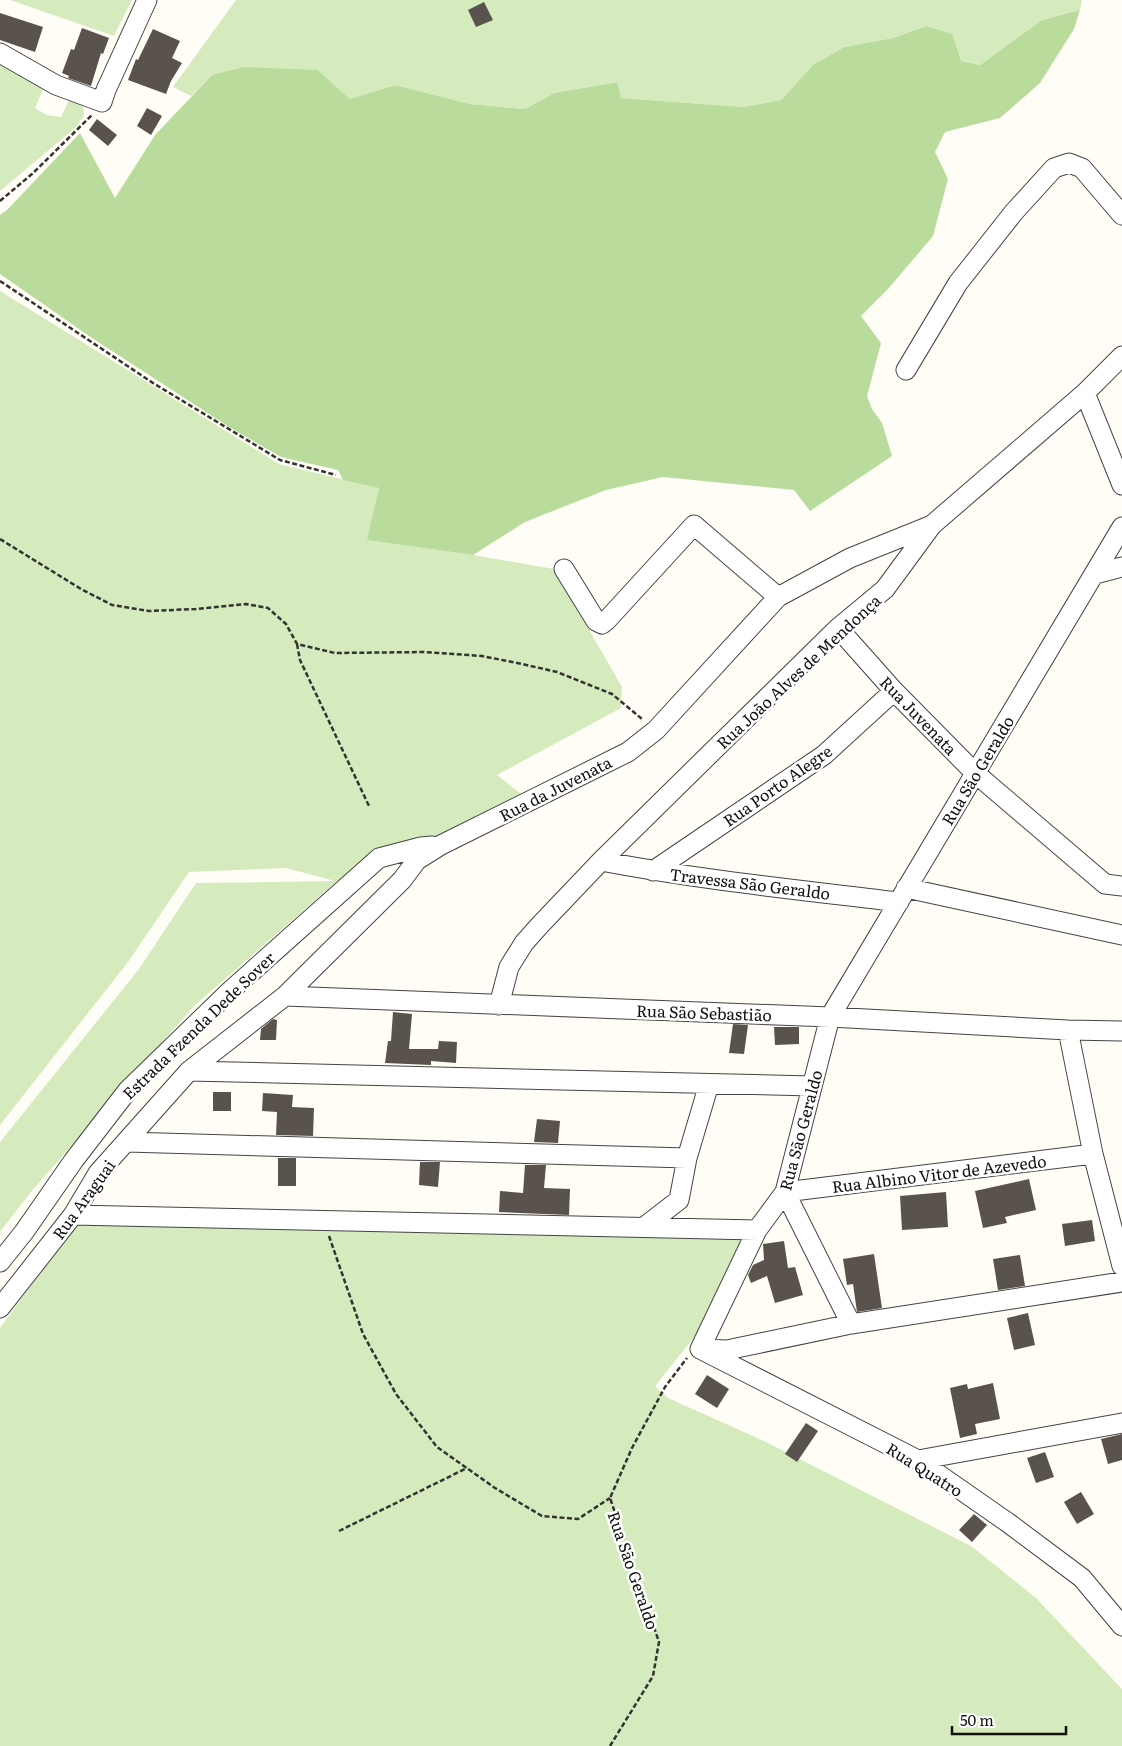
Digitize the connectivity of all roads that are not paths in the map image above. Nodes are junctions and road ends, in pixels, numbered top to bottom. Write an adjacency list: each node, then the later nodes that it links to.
1 (147, 0): 2 (street)
2 (0, 53)
3 (1122, 215): 5 (street)
4 (1122, 356): 6 (street, Rua João Alves de Mendonça)
5 (906, 370)
6 (1085, 393): 7 (street); 8 (street, Rua João Alves de Mendonça)
7 (1122, 485)
8 (932, 525): 13 (street, Rua da Juvenata); 14 (street, Rua João Alves de Mendonça)
9 (1122, 527): 12 (street, Rua São Geraldo)
10 (1122, 567): 12 (street)
11 (564, 569): 13 (street)
12 (1095, 574): 16 (street, Rua São Geraldo)
13 (778, 597): 17 (street, Rua da Juvenata)
14 (838, 628): 15 (street, Rua Juvenata); 18 (street, Rua João Alves de Mendonça)
15 (894, 691): 16 (street, Rua Juvenata); 19 (street, Rua Porto Alegre)
16 (974, 773): 20 (street, Rua Juvenata); 21 (street, Rua São Geraldo)
17 (441, 845): 23 (street, Rua da Juvenata); 38 (street, Estrada Fzenda Dede Sover)
18 (601, 861): 19 (street, Travessa São Geraldo); 24 (street, Rua João Alves de Mendonça)
19 (653, 871): 21 (street, Travessa São Geraldo)
20 (1122, 886)
21 (903, 895): 22 (street, Travessa São Geraldo); 25 (street, Rua São Geraldo)
22 (1122, 935)
23 (285, 996): 24 (street, Rua São Sebastião); 28 (street, Rua da Juvenata)
24 (499, 1005): 25 (street, Rua São Sebastião)
25 (830, 1017): 26 (street, Rua São Sebastião); 30 (street, Rua São Geraldo)
26 (1068, 1030): 27 (street, Rua São Sebastião); 32 (street)
27 (1122, 1031)
28 (188, 1071): 29 (street); 31 (street, Rua Araguai)
29 (709, 1084): 30 (street); 33 (street)
30 (812, 1086): 34 (street, Rua São Geraldo)
31 (127, 1142): 33 (street); 35 (street, Rua Araguai)
32 (1093, 1154): 34 (street, Rua Albino Vitor de Azevedo); 39 (street)
33 (687, 1158): 36 (street)
34 (785, 1192): 37 (street, Rua São Geraldo); 42 (street)
35 (73, 1215): 36 (street); 41 (street, Rua Araguai)
36 (644, 1226): 37 (street)
37 (757, 1230): 43 (street, Rua São Geraldo)
38 (0, 1262)
39 (1121, 1262)
40 (1122, 1282): 42 (street)
41 (0, 1308)
42 (852, 1324): 43 (street)
43 (700, 1349): 45 (street, Rua Quatro)
44 (1122, 1422): 45 (street)
45 (918, 1460): 46 (street, Rua Quatro)
46 (1122, 1626)

